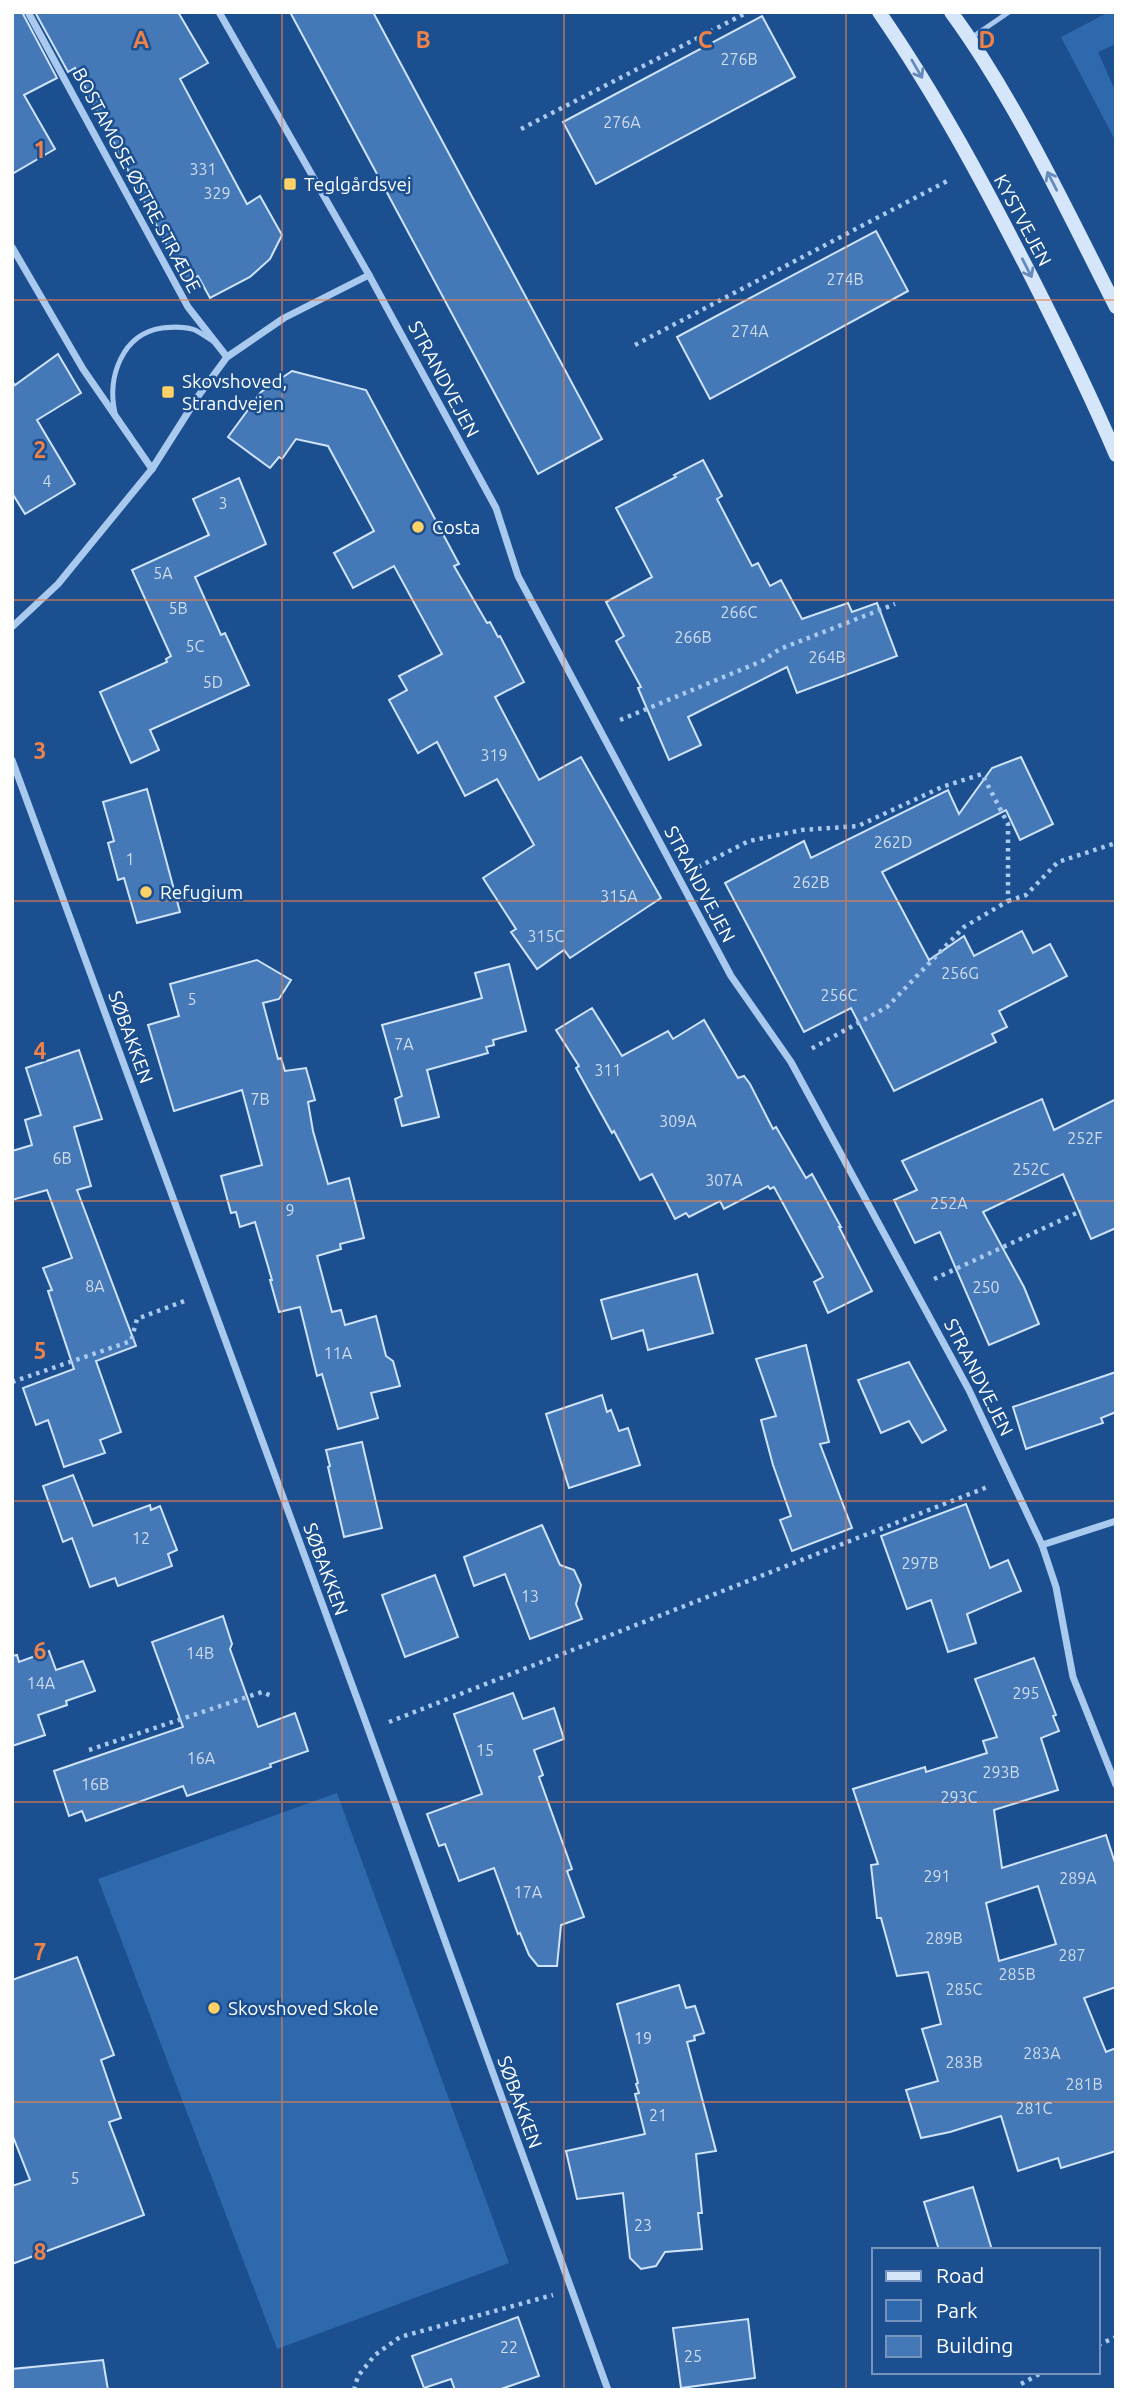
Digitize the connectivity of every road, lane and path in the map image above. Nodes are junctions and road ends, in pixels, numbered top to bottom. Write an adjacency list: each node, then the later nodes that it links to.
1 (28, 12): 13 (street, BOSTAMOSE ØSTRE STRÆDE)
2 (219, 12): 11 (street, STRANDVEJEN)
3 (748, 12): 8 (path)
4 (879, 12): 9 (main road, KYSTVEJEN, one-way to 9)
5 (951, 12): 7 (main road)
6 (1009, 12): 7 (lane)
7 (970, 38): 12 (main road, one-way to 7)
8 (521, 129)
9 (973, 167): 14 (path); 17 (main road, KYSTVEJEN, one-way to 17)
10 (12, 247): 16 (street)
11 (369, 275): 15 (street); 21 (street, STRANDVEJEN)
12 (1116, 307)
13 (216, 343): 15 (street, BOSTAMOSE ØSTRE STRÆDE); 16 (lane)
14 (635, 345)
15 (226, 358): 18 (street)
16 (116, 416): 18 (street)
17 (1116, 455)
18 (152, 469): 20 (street)
19 (895, 604): 21 (path)
20 (12, 627)
21 (600, 730): 24 (street, STRANDVEJEN)
22 (12, 760): 29 (street, SØBAKKEN)
23 (1116, 843): 25 (path)
24 (679, 878): 25 (path); 26 (street, STRANDVEJEN)
25 (1008, 901): 26 (path)
26 (790, 1060): 28 (street, STRANDVEJEN)
27 (1082, 1212): 28 (path)
28 (914, 1288): 31 (street, STRANDVEJEN)
29 (208, 1292): 30 (path); 35 (street, SØBAKKEN)
30 (12, 1382)
31 (1012, 1478): 33 (street, STRANDVEJEN); 35 (path)
32 (1116, 1521): 33 (street)
33 (1042, 1545): 37 (street, STRANDVEJEN)
34 (274, 1697): 36 (path)
35 (369, 1730): 38 (street, SØBAKKEN)
36 (89, 1750)
37 (1116, 1785)
38 (572, 2290): 43 (path); 44 (street, SØBAKKEN)
39 (1116, 2337): 40 (path)
40 (1100, 2344)
41 (1038, 2374): 42 (path)
42 (1021, 2384)
43 (354, 2390)
44 (608, 2390)

